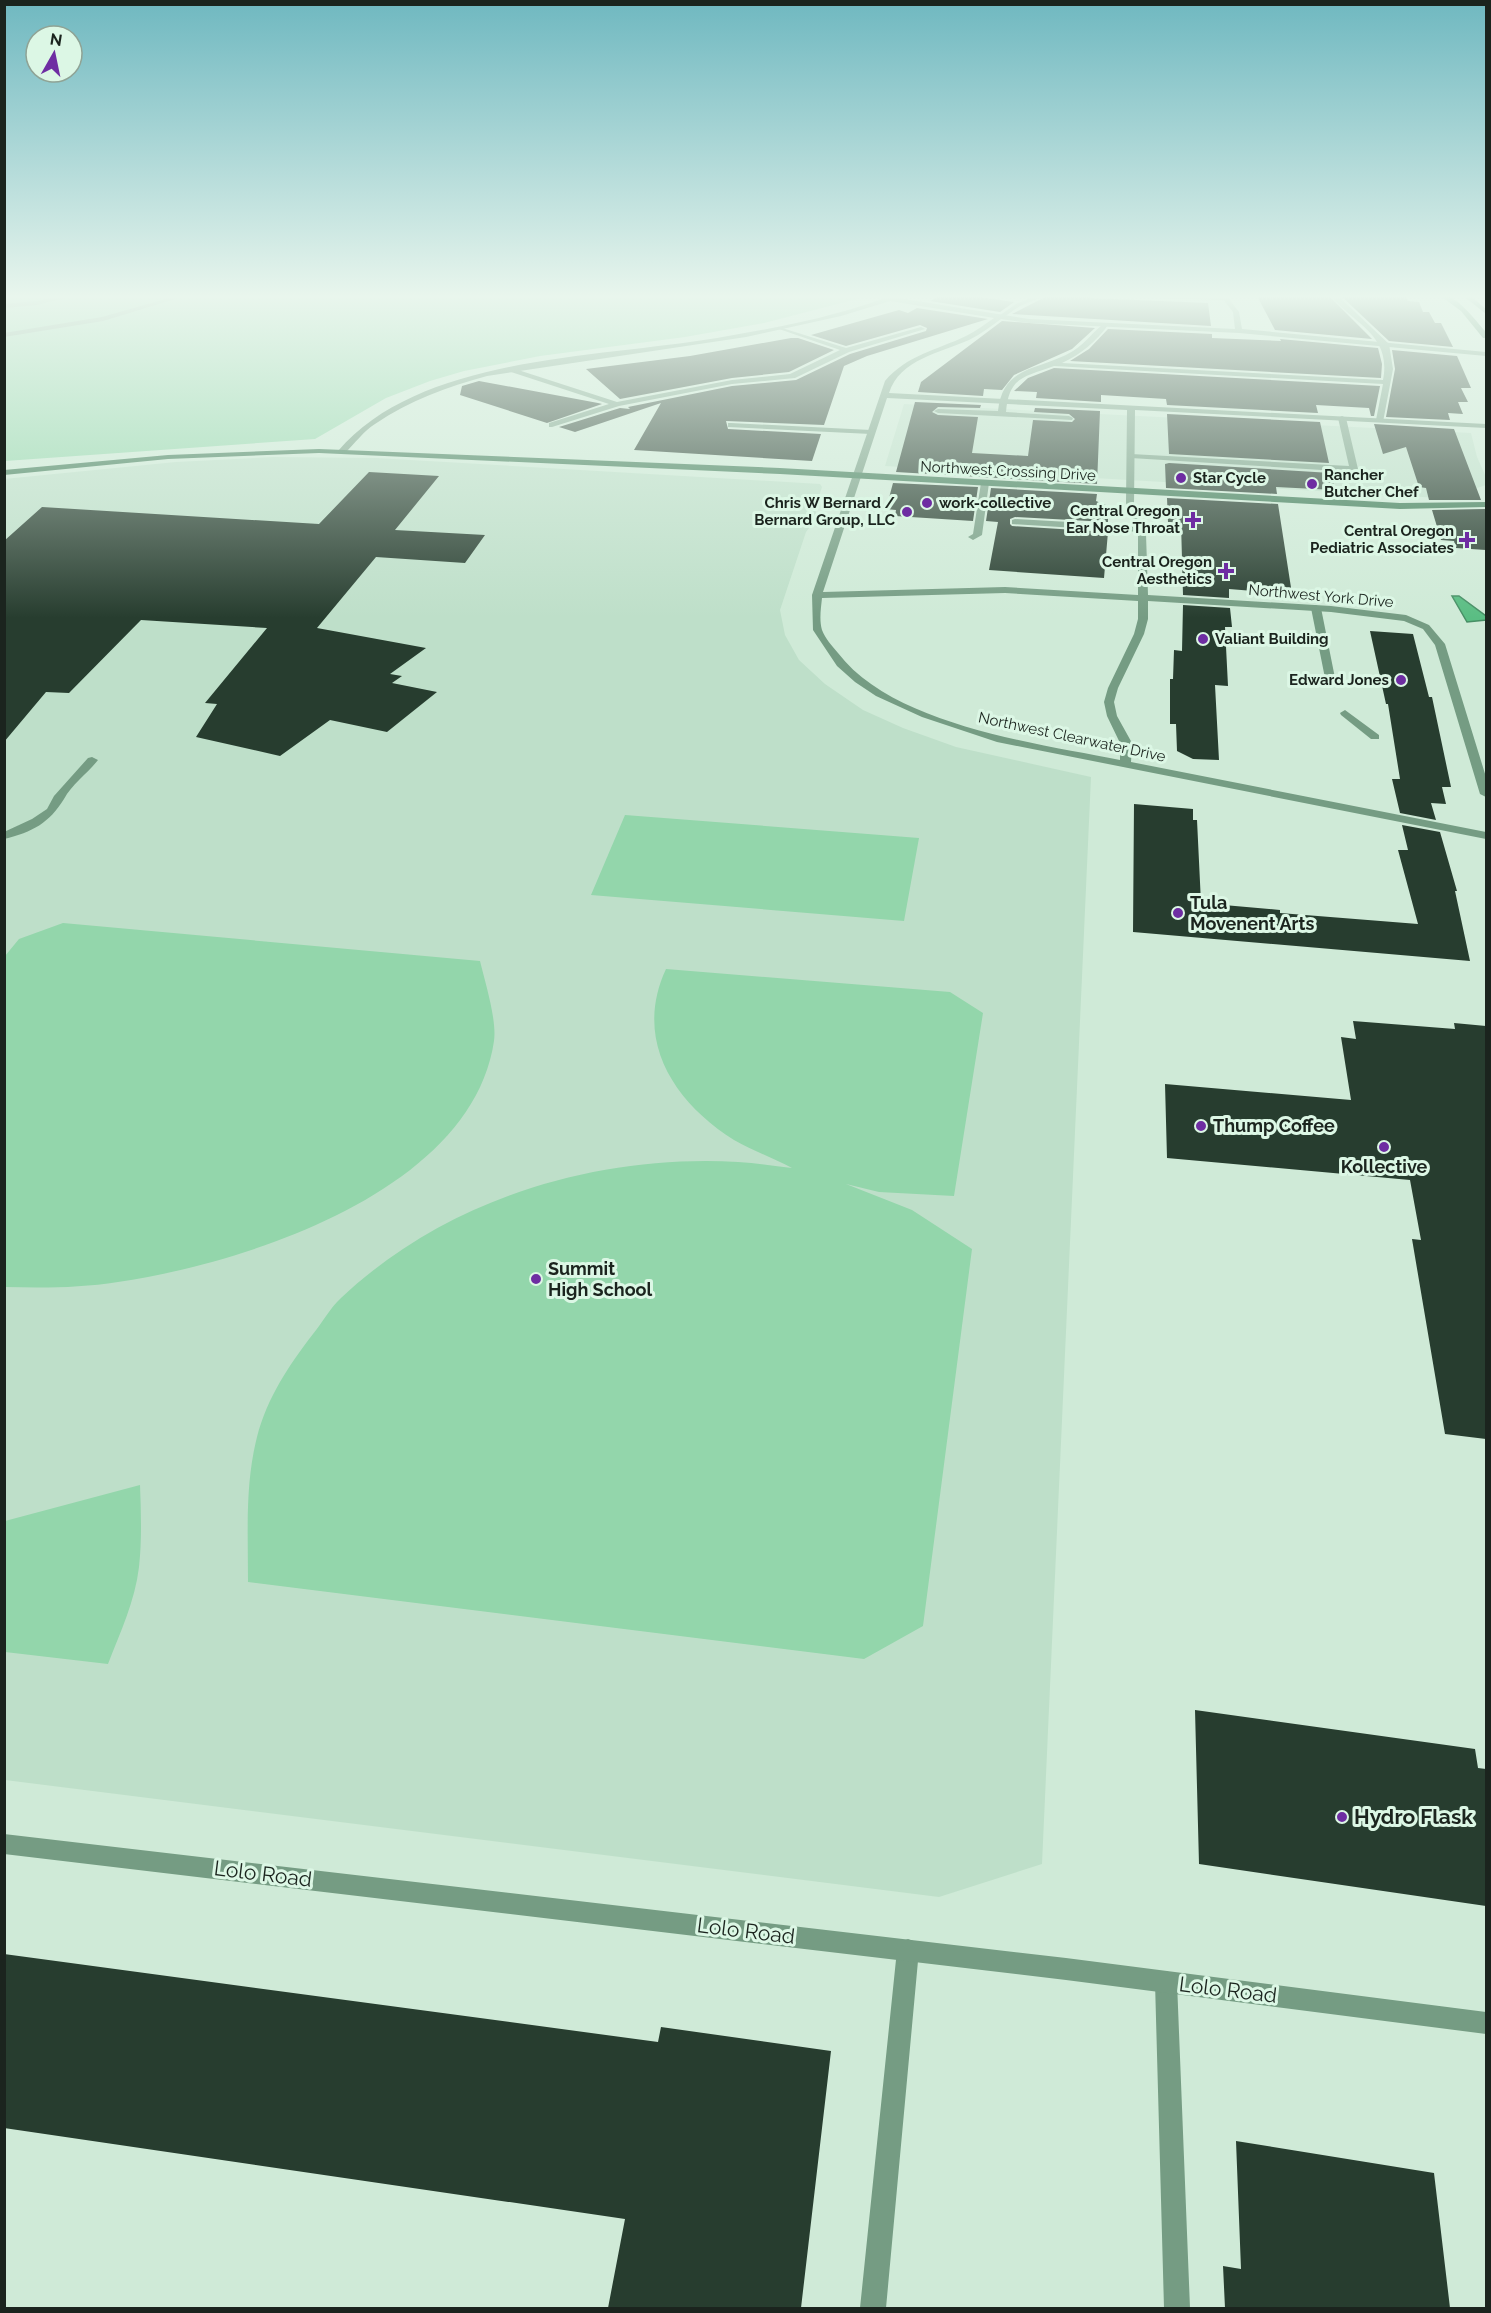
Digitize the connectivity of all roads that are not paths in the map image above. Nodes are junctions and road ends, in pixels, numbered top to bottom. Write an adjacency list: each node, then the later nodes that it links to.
1 (1004, 401): 11 (street)
2 (408, 402): 19 (street)
3 (610, 402): 8 (street)
4 (628, 402): 8 (street)
5 (881, 402): 18 (street, Northwest Clearwater Drive)
6 (1021, 402): 9 (street)
7 (1383, 402): 14 (street)
8 (617, 404): 16 (street)
9 (1131, 408): 13 (street); 20 (street)
10 (938, 411): 11 (street)
11 (1002, 414): 12 (street)
12 (1069, 418)
13 (1342, 418): 14 (street); 20 (street)
14 (1380, 420): 17 (street)
15 (731, 424): 18 (street)
16 (552, 425)
17 (1486, 426)
18 (871, 432): 22 (street, Northwest Clearwater Drive)
19 (342, 451): 21 (street, Northwest Crossing Drive); 22 (street, Northwest Crossing Drive)
20 (1131, 456): 24 (street)
21 (4, 473)
22 (857, 476): 23 (street, Northwest Crossing Drive); 31 (street, Northwest Clearwater Drive)
23 (985, 483): 24 (street, Northwest Crossing Drive); 30 (street)
24 (1130, 491): 26 (street, Northwest Crossing Drive); 29 (street)
25 (1486, 505): 26 (street, Northwest Crossing Drive)
26 (1400, 506): 27 (street, Northwest Crossing Drive)
27 (1482, 516)
28 (1015, 522): 29 (street)
29 (1140, 530): 32 (street)
30 (974, 537)
31 (817, 595): 32 (street, Northwest York Drive); 38 (street, Northwest Clearwater Drive)
32 (1144, 598): 33 (street, Northwest York Drive); 38 (street)
33 (1316, 608): 34 (street); 39 (street, Northwest York Drive)
34 (1330, 678)
35 (1345, 713): 36 (street)
36 (1375, 737)
37 (92, 760): 40 (street)
38 (1125, 765): 41 (street, Northwest Clearwater Drive)
39 (1486, 794)
40 (4, 836)
41 (1486, 836)
42 (4, 1844): 43 (street, Lolo Road)
43 (908, 1950): 44 (street, Lolo Road); 46 (street)
44 (1166, 1982): 45 (street, Lolo Road); 47 (street)
45 (1486, 2023)
46 (873, 2308)
47 (1177, 2308)

